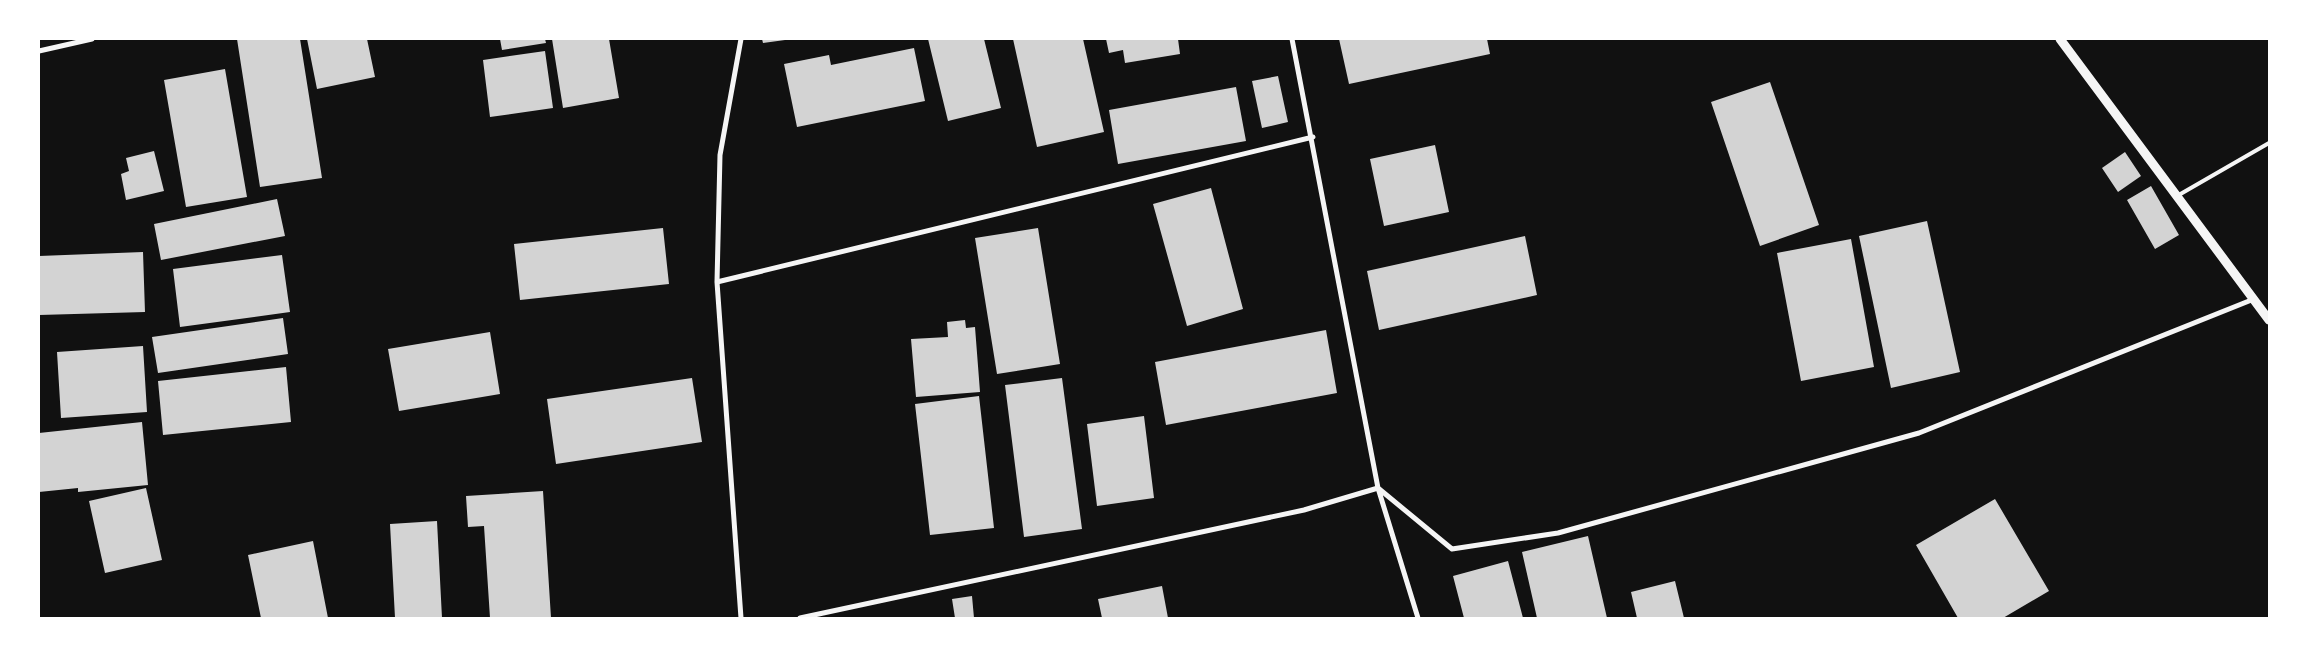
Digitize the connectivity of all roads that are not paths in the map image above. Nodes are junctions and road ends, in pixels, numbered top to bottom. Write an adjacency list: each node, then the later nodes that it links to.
1 (92, 39): 5 (street)
2 (741, 39): 9 (street)
3 (1292, 39): 6 (street)
4 (2060, 39): 8 (street)
5 (39, 51)
6 (1312, 138): 9 (street); 12 (street)
7 (2269, 143): 8 (lane)
8 (2177, 196): 10 (street)
9 (717, 282): 13 (street)
10 (2254, 299): 11 (street); 12 (street)
11 (2269, 320)
12 (1378, 488): 14 (street); 15 (street)
13 (741, 618)
14 (800, 618)
15 (1418, 618)

